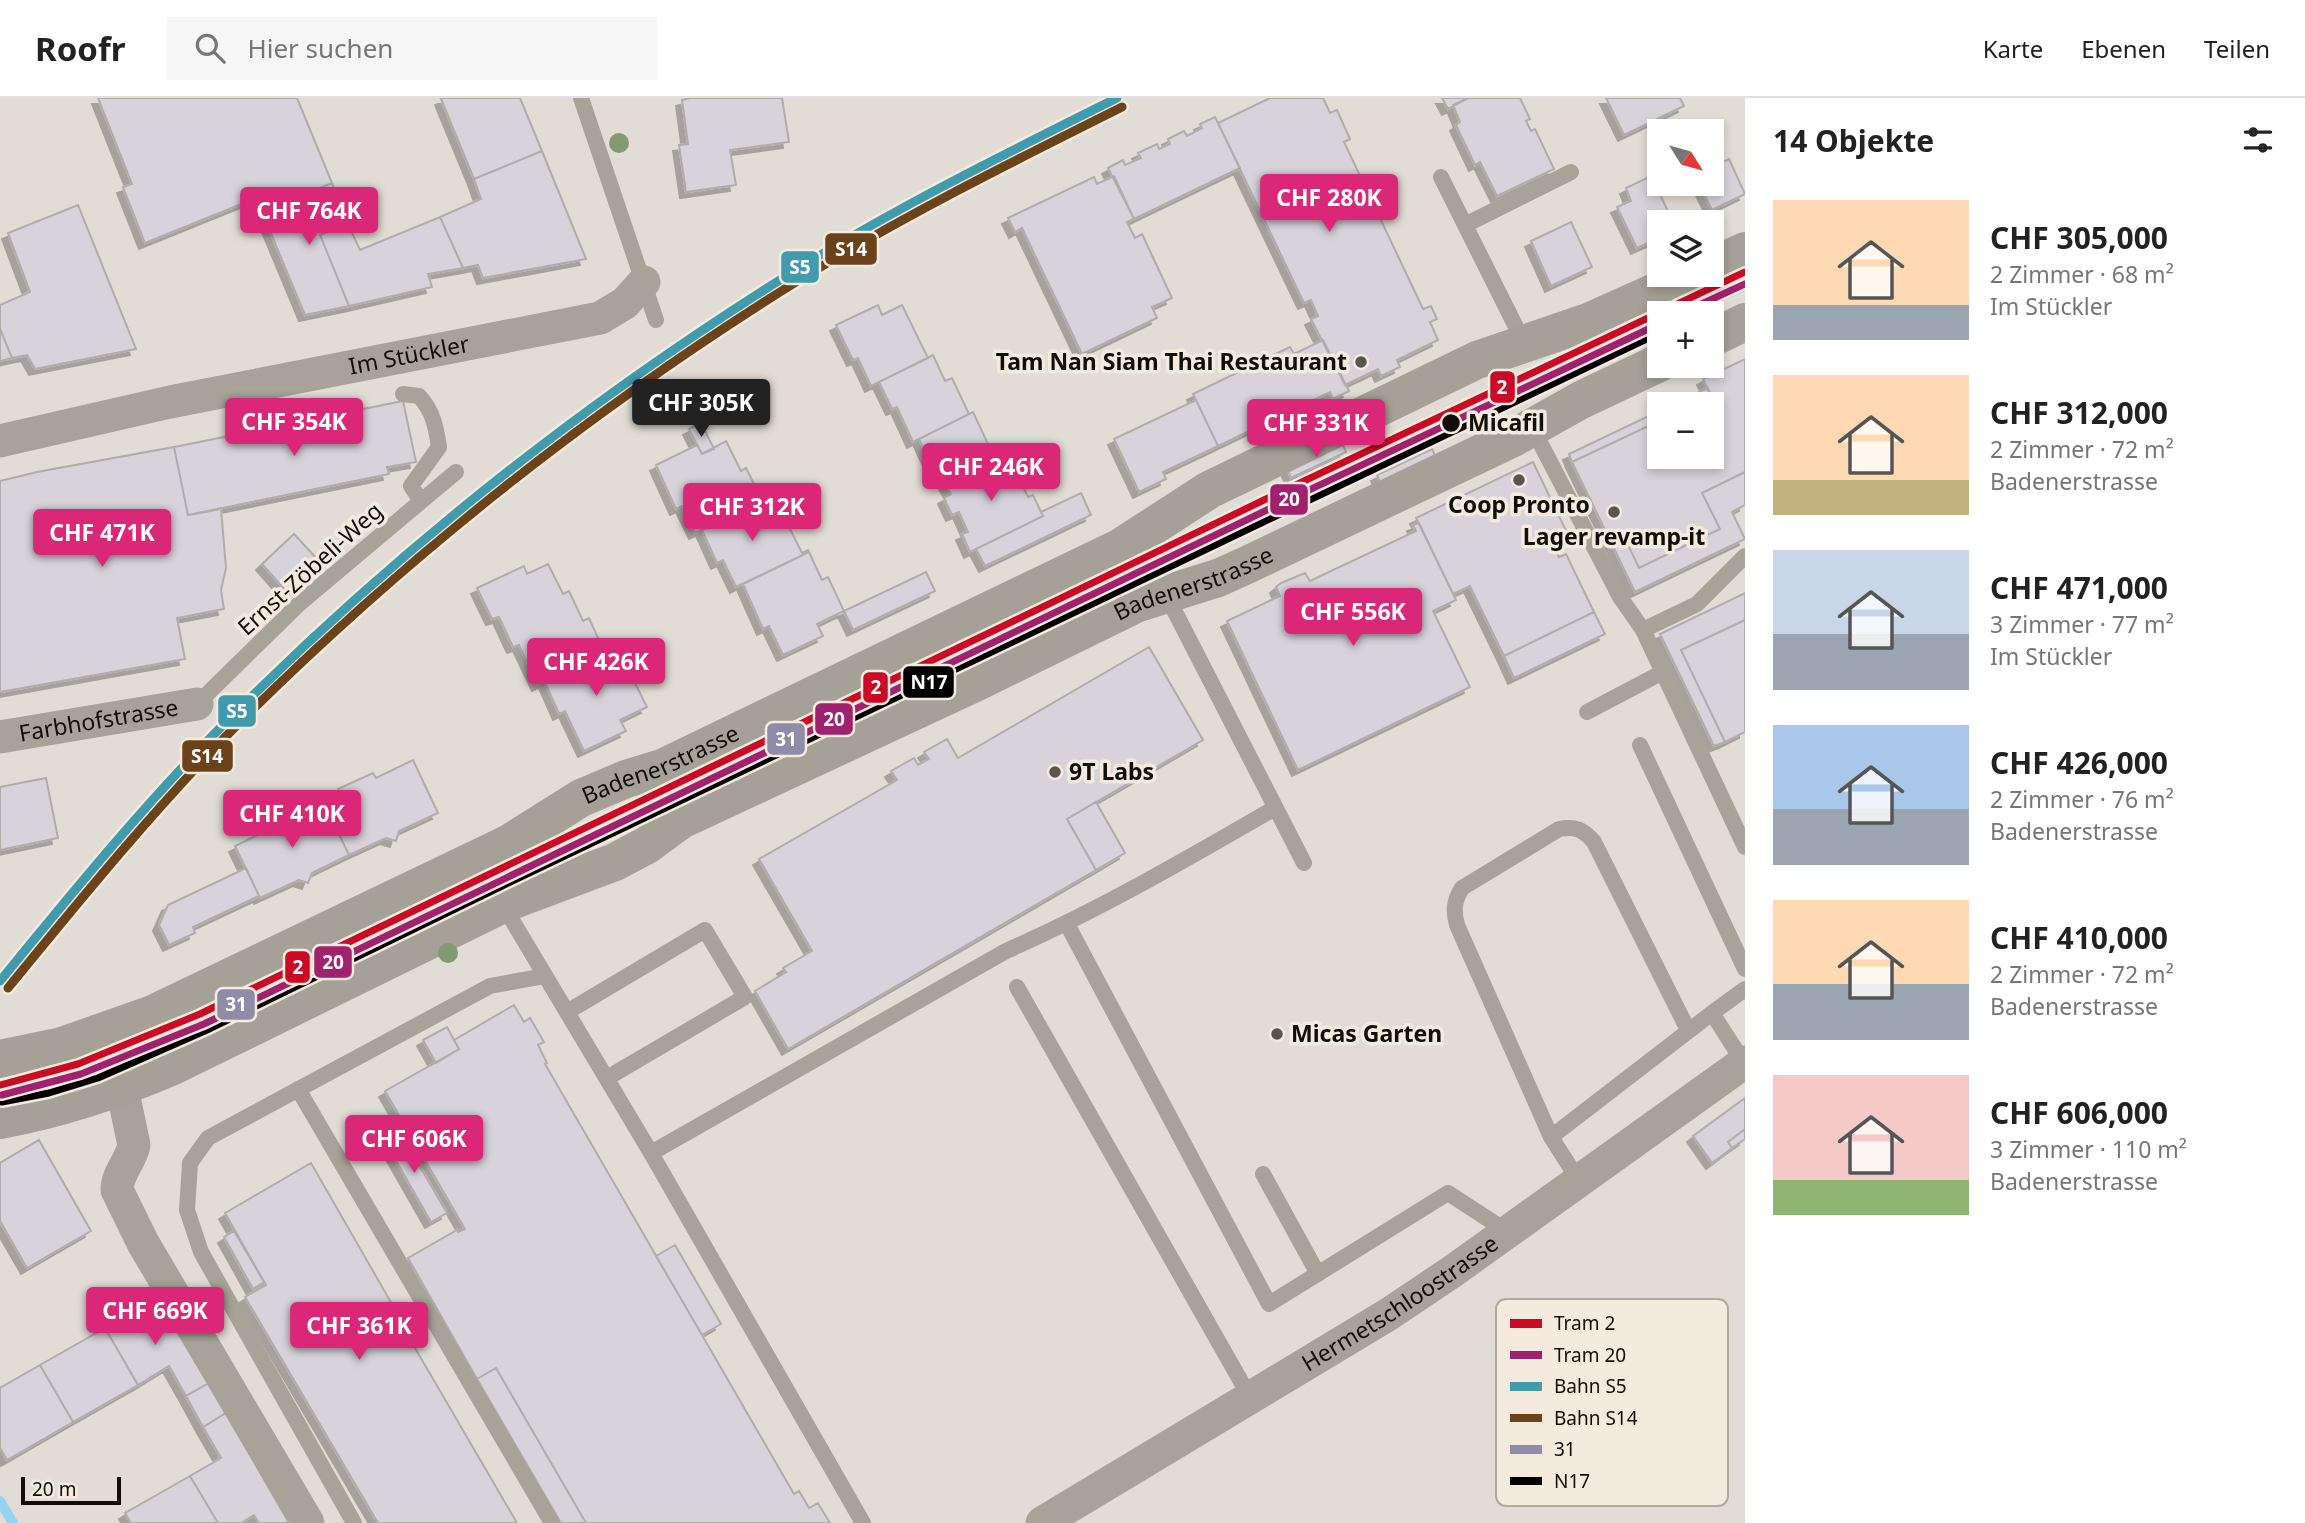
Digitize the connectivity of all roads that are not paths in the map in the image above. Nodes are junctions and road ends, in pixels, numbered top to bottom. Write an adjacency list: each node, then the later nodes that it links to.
1 (581, 98): 7 (lane)
2 (1572, 172): 4 (lane)
3 (1441, 177): 4 (lane)
4 (1465, 225): 15 (lane)
5 (1745, 251): 6 (street)
6 (1724, 261)
7 (644, 282): 11 (lane); 19 (street, Im Stückler)
8 (1745, 282): 10 (lane)
9 (1666, 287): 15 (street, Badenerstrasse)
10 (1703, 301)
11 (656, 320)
12 (1745, 322): 14 (street)
13 (1647, 327): 47 (lane)
14 (1724, 332)
15 (1524, 343): 42 (street, Badenerstrasse)
16 (1647, 369): 18 (street, Badenerstrasse)
17 (403, 394): 21 (lane)
18 (1532, 427): 24 (lane); 33 (street, Badenerstrasse)
19 (0, 442)
20 (456, 472): 21 (lane, Ernst-Zöbeli-Weg)
21 (421, 501): 26 (lane, Ernst-Zöbeli-Weg)
22 (1745, 556): 24 (lane)
23 (1174, 610): 30 (lane)
24 (1643, 630): 25 (lane)
25 (1663, 672): 27 (lane); 31 (lane)
26 (197, 704): 28 (street, Farbhofstrasse)
27 (1587, 712)
28 (0, 737)
29 (1640, 745): 35 (lane)
30 (1275, 808): 32 (lane); 34 (lane)
31 (1745, 847)
32 (1304, 863)
33 (503, 904): 36 (lane); 45 (street, Badenerstrasse)
34 (1066, 924): 50 (lane); 54 (lane)
35 (1745, 969)
36 (545, 976): 39 (lane); 46 (lane)
37 (1017, 987): 55 (lane)
38 (1745, 989): 40 (lane)
39 (566, 1012): 44 (lane); 44 (lane)
40 (1712, 1013): 41 (lane); 43 (lane)
41 (1688, 1030): 49 (lane); 49 (lane)
42 (0, 1059)
43 (1744, 1062): 52 (street, Hermetschloostrasse)
44 (607, 1078): 50 (lane)
45 (122, 1088): 48 (street, Badenerstrasse); 56 (street)
46 (298, 1089): 57 (lane); 58 (lane)
47 (0, 1092)
48 (0, 1120)
49 (1551, 1138): 52 (lane)
50 (651, 1153): 59 (lane)
51 (1264, 1174): 54 (lane)
52 (1579, 1181): 53 (street, Hermetschloostrasse)
53 (1508, 1232): 54 (lane); 55 (street, Hermetschloostrasse)
54 (1318, 1274)
55 (1251, 1399): 60 (street, Hermetschloostrasse)
56 (307, 1523)
57 (354, 1523)
58 (552, 1523)
59 (863, 1523)
60 (1042, 1523)

